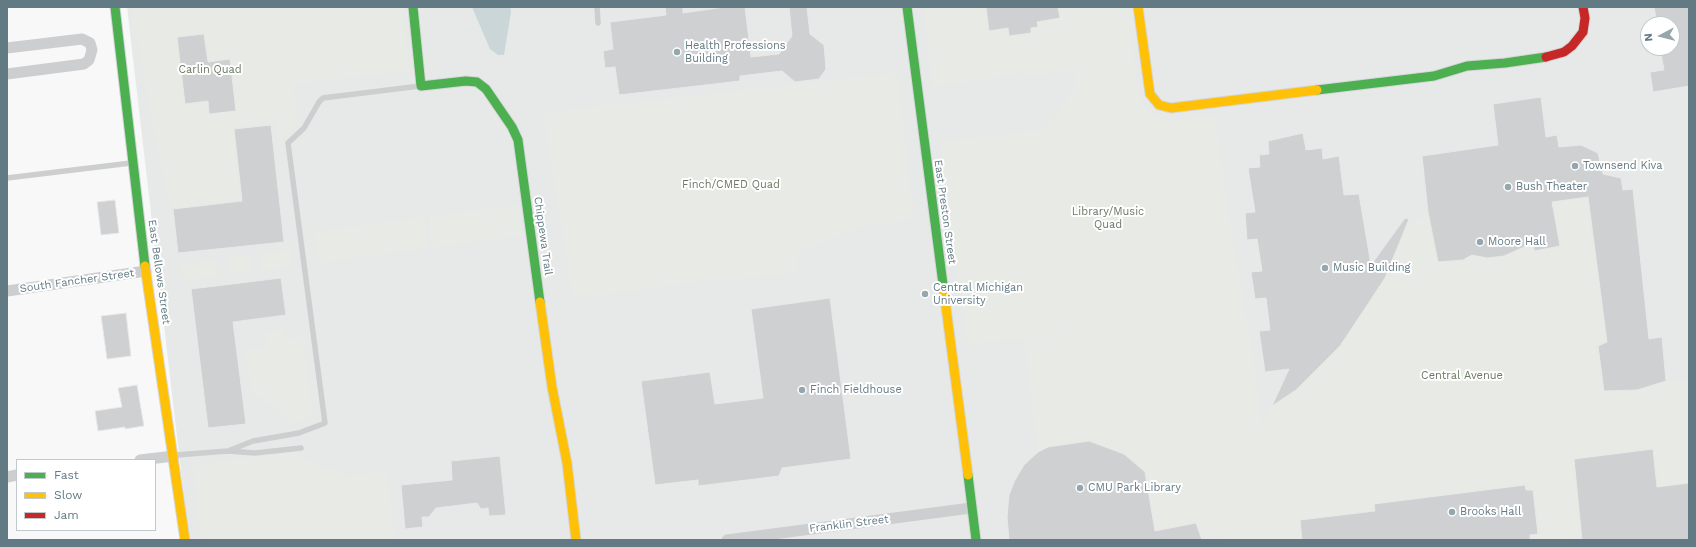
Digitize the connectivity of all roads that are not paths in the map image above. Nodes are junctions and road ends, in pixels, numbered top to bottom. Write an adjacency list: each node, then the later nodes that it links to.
1 (115, 7): 11 (street, East Bellows Street)
2 (413, 7): 10 (street)
3 (597, 7): 7 (lane)
4 (907, 7): 19 (street, East Preston Street)
5 (1138, 7): 6 (street)
6 (1583, 7)
7 (598, 23)
8 (7, 48): 9 (street)
9 (7, 74)
10 (421, 86): 16 (lane); 21 (street, Chippewa Trail)
11 (134, 163): 12 (lane); 13 (street, East Bellows Street)
12 (7, 178)
13 (146, 271): 14 (street, South Fancher Street); 17 (street, East Bellows Street)
14 (7, 291)
15 (301, 448): 16 (lane)
16 (228, 451): 17 (lane)
17 (174, 456): 18 (street); 20 (street, East Bellows Street)
18 (148, 459)
19 (971, 508): 22 (street, Franklin Street); 23 (street, East Preston Street)
20 (185, 540)
21 (576, 540)
22 (727, 540)
23 (976, 540)

